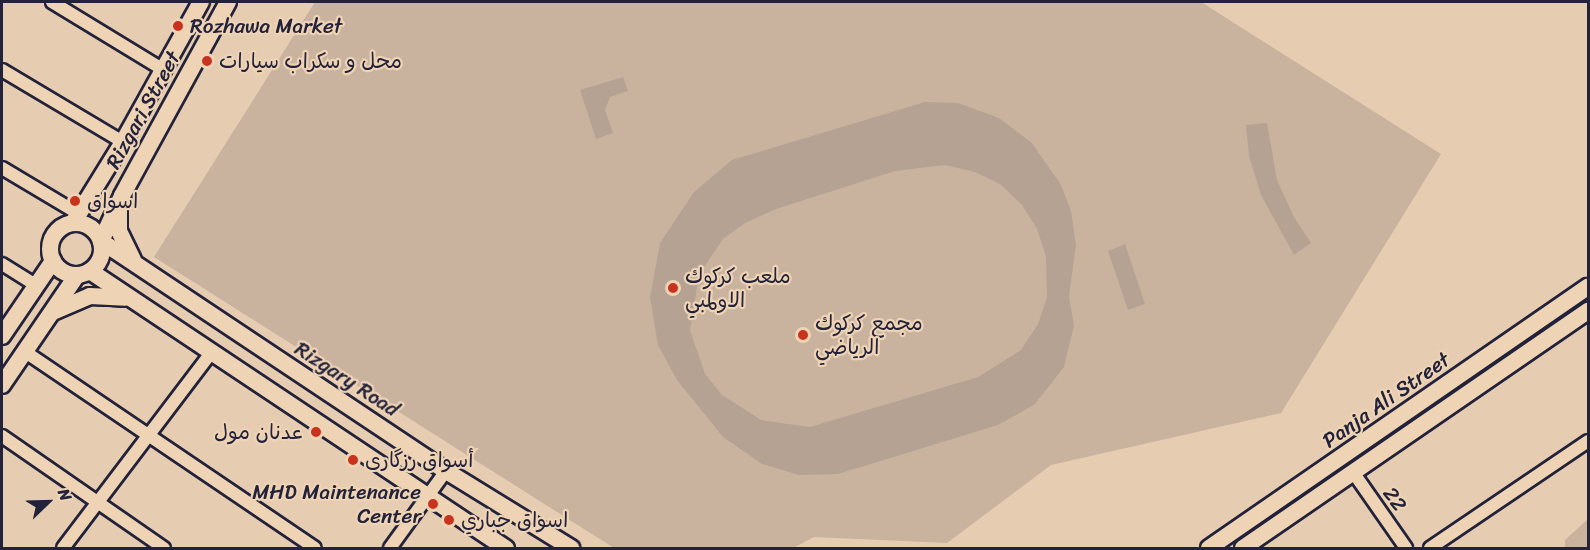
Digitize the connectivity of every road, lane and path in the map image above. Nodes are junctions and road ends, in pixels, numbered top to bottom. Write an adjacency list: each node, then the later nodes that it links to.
1 (52, 2): 5 (street)
2 (201, 2): 5 (street, Rizgari Street)
3 (228, 2): 8 (street, Rizgari Street)
4 (2, 70): 6 (street)
5 (164, 70): 6 (street, Rizgari Street)
6 (123, 142): 9 (street, Rizgari Street)
7 (2, 168): 9 (street)
8 (122, 196): 10 (street, Rizgari Street); 14 (street)
9 (76, 218): 10 (street); 11 (street)
10 (101, 241): 13 (street); 14 (street, Rizgary Road)
11 (52, 261): 13 (street); 15 (street)
12 (2, 264): 15 (street)
13 (84, 273): 17 (street); 19 (street)
14 (149, 275): 27 (street, Rizgary Road)
15 (36, 285): 20 (street)
16 (1588, 287): 37 (street, Panja Ali Street)
17 (131, 300): 19 (street); 22 (street)
18 (1588, 311): 28 (street, Panja Ali Street)
19 (47, 316): 21 (street)
20 (2, 336)
21 (24, 351): 23 (street); 25 (street)
22 (210, 354): 25 (street); 29 (street)
23 (2, 385)
24 (2, 436): 30 (street)
25 (148, 436): 30 (street); 31 (street)
26 (1588, 441): 40 (street)
27 (446, 471): 29 (street); 36 (street, Rizgary Road)
28 (1353, 472): 38 (street, Panja Ali Street); 39 (street, 22)
29 (428, 498): 32 (street); 35 (street)
30 (98, 503): 33 (street); 34 (street)
31 (307, 546)
32 (501, 547)
33 (63, 549)
34 (164, 549)
35 (390, 549)
36 (571, 549)
37 (1209, 549)
38 (1243, 549)
39 (1406, 549)
40 (1430, 549)

